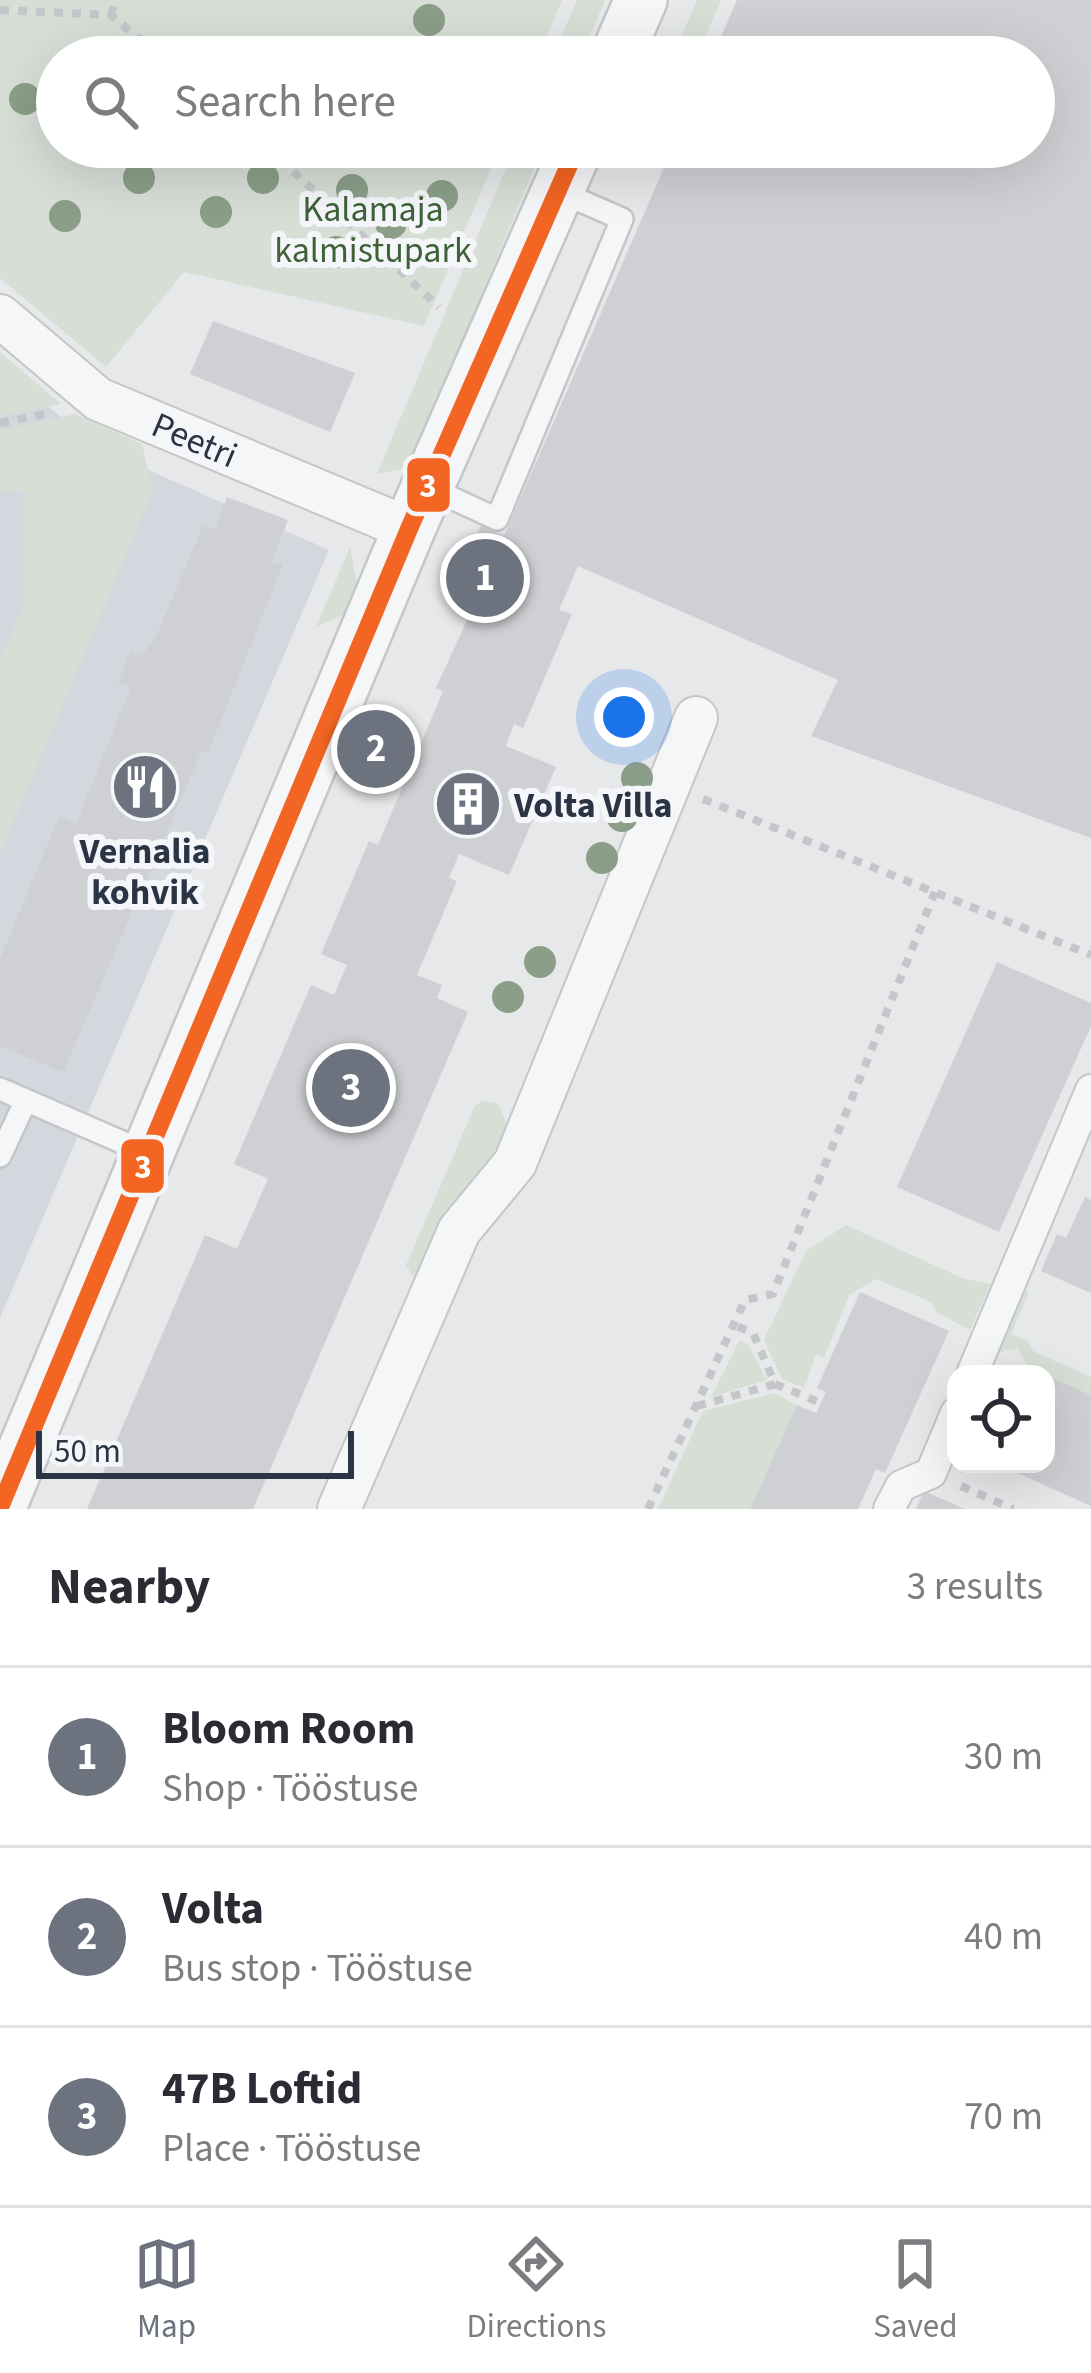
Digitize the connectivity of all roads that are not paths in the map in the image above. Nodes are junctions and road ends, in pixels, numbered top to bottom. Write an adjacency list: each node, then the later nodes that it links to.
1 (641, 0): 2 (street)
2 (625, 36)
3 (567, 169): 5 (street); 5 (lane)
4 (0, 316): 5 (street, Peetri)
5 (418, 508): 10 (street)
6 (695, 718): 15 (street)
7 (0, 1089): 9 (lane)
8 (1091, 1090): 12 (street)
9 (26, 1100): 10 (lane); 11 (lane)
10 (147, 1153): 14 (street)
11 (0, 1156)
12 (976, 1365)
13 (947, 1435): 16 (street)
14 (0, 1507)
15 (339, 1509)
16 (889, 1509)

